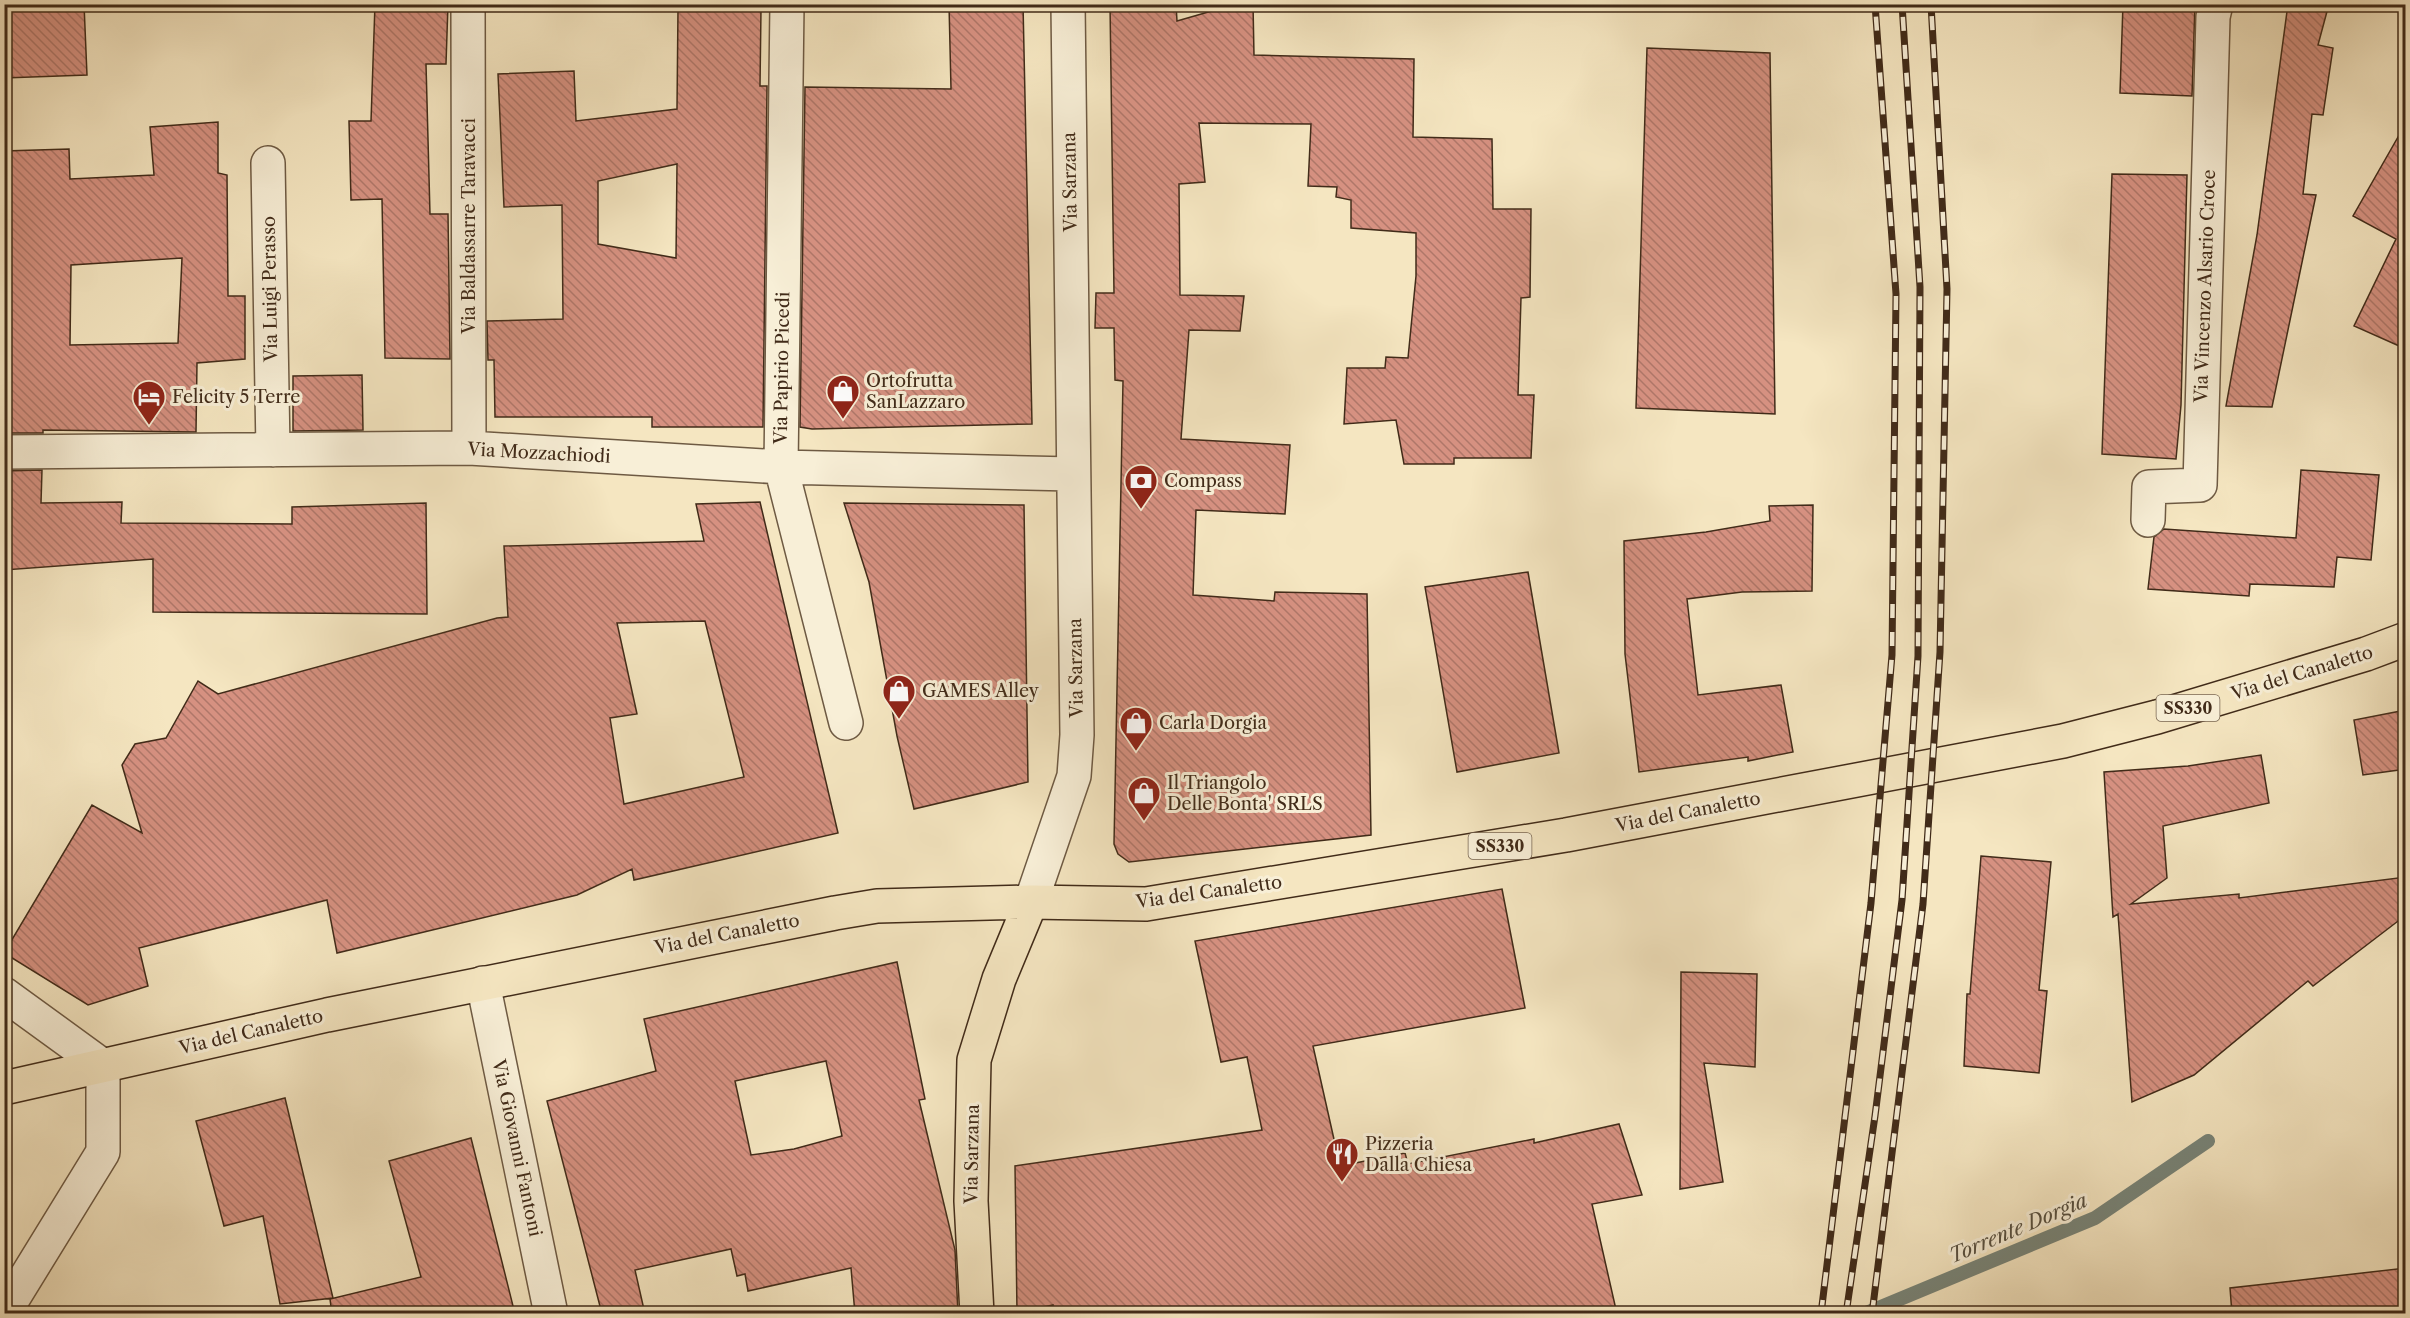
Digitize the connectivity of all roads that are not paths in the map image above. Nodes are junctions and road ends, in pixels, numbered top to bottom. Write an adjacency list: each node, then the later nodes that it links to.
1 (468, 4): 6 (street, Via Baldassarre Taravacci)
2 (787, 4): 9 (street, Via Papirio Picedi)
3 (1068, 4): 10 (street, Via Sarzana)
4 (2216, 4): 11 (street, Via Vincenzo Alsario Croce)
5 (268, 163): 7 (street, Via Luigi Perasso)
6 (469, 448): 7 (street, Via Mozzachiodi); 9 (street, Via Mozzachiodi)
7 (273, 450): 8 (street, Via Mozzachiodi)
8 (4, 452)
9 (781, 467): 10 (street, Via Mozzachiodi); 13 (street, Via Papirio Picedi)
10 (1072, 474): 14 (street, Via Sarzana)
11 (2148, 520)
12 (2406, 639): 14 (main road, Via del Canaletto / SS330)
13 (846, 723)
14 (1031, 902): 15 (main road, Via del Canaletto); 21 (main road, Via Sarzana)
15 (483, 983): 17 (main road, Via del Canaletto); 20 (street, Via Giovanni Fantoni)
16 (4, 994): 17 (street)
17 (103, 1066): 18 (main road, Via del Canaletto); 19 (street)
18 (4, 1088)
19 (4, 1313)
20 (551, 1314)
21 (977, 1314)

